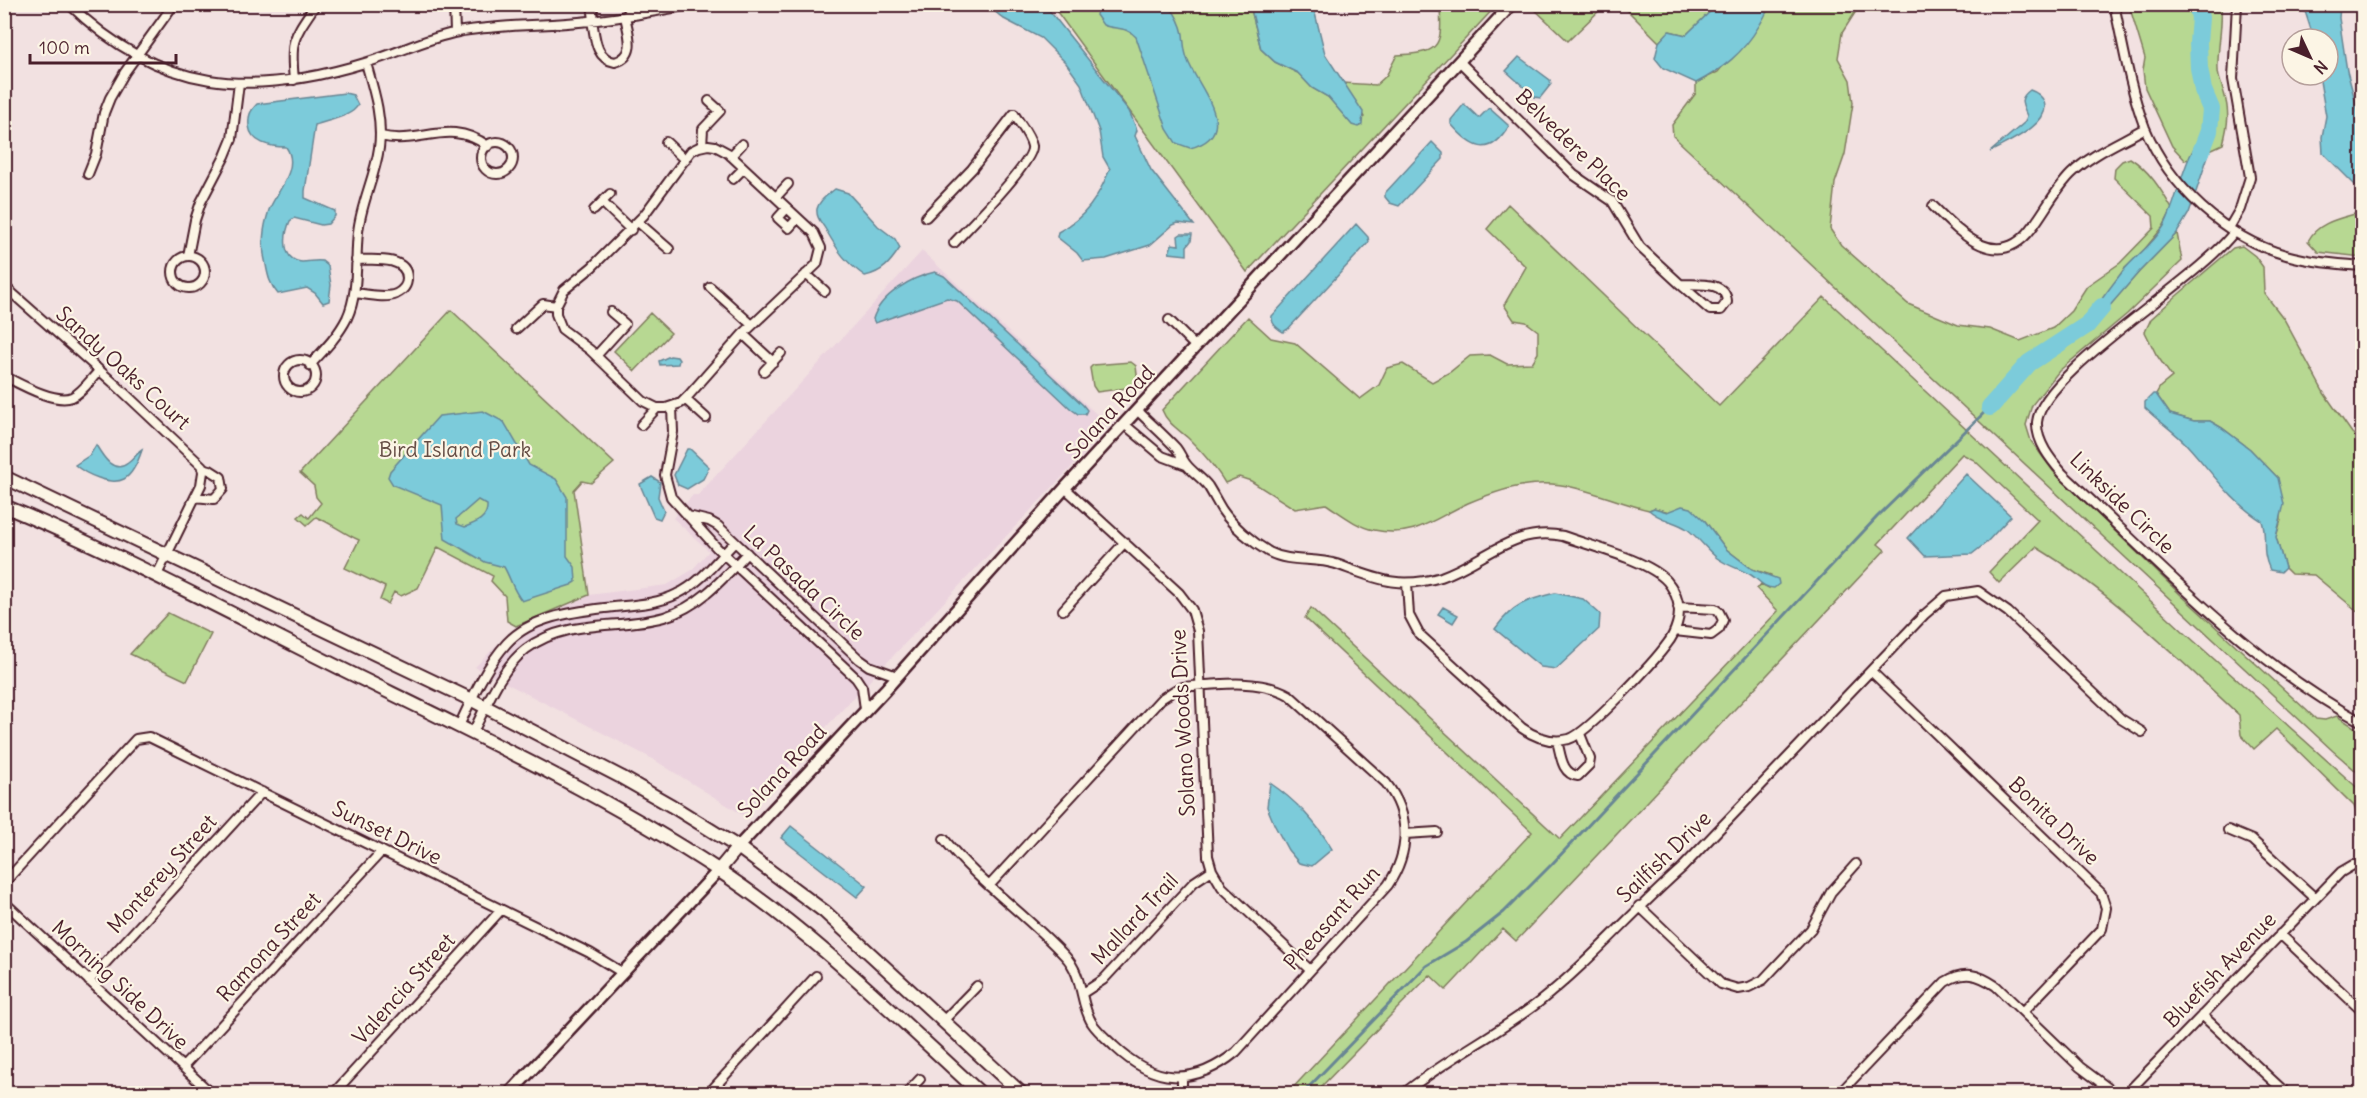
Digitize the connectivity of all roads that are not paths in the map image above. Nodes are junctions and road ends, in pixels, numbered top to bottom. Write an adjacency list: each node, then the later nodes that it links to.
1 (69, 4): 14 (street)
2 (174, 4): 14 (street)
3 (316, 4): 17 (street)
4 (454, 4): 13 (street)
5 (592, 4): 12 (street)
6 (627, 4): 11 (street)
7 (693, 4): 11 (street)
8 (1512, 4): 15 (street, Solana Road)
9 (2114, 4): 20 (street)
10 (2237, 4): 42 (street, Linkside Circle)
11 (627, 15): 12 (street); 12 (street)
12 (593, 20): 13 (street)
13 (455, 32): 16 (street)
14 (136, 56): 18 (street); 29 (street)
15 (1460, 62): 49 (street, Belvedere Place); 60 (street, Solana Road)
16 (366, 63): 17 (street); 21 (street)
17 (294, 80): 18 (street)
18 (239, 83): 45 (street)
19 (710, 101): 25 (street)
20 (2145, 128): 35 (street); 42 (street)
21 (380, 136): 24 (street); 46 (street)
22 (666, 142): 27 (street)
23 (742, 144): 26 (street)
24 (488, 146): 24 (street)
25 (702, 146): 26 (street); 27 (street)
26 (730, 155): 28 (street)
27 (685, 160): 40 (street)
28 (744, 168): 30 (street); 33 (street)
29 (88, 174)
30 (733, 179)
31 (788, 184): 33 (street)
32 (610, 194): 34 (street)
33 (776, 197): 36 (street)
34 (602, 202): 37 (street); 41 (street)
35 (1933, 206)
36 (787, 208): 39 (street); 39 (street)
37 (594, 210)
38 (926, 217): 43 (street)
39 (798, 218): 48 (street)
40 (638, 222): 41 (street); 44 (street)
41 (631, 230): 54 (street)
42 (2232, 230): 47 (street); 101 (street, Linkside Circle)
43 (954, 243)
44 (669, 249)
45 (188, 256): 45 (street)
46 (356, 260): 53 (street); 53 (street)
47 (2362, 266)
48 (806, 274): 52 (street); 57 (street)
49 (1680, 284): 49 (street, Belvedere Place)
50 (4, 286): 65 (street, Sandy Oaks Court)
51 (710, 287): 57 (street)
52 (825, 291)
53 (354, 293): 64 (street)
54 (556, 310): 58 (street); 62 (street)
55 (610, 312): 62 (street)
56 (1169, 320): 60 (street)
57 (752, 325): 59 (street)
58 (516, 329)
59 (743, 334): 63 (street); 68 (street)
60 (1196, 347): 71 (street, Solana Road)
61 (781, 353): 63 (street)
62 (596, 356): 70 (street)
63 (773, 362): 66 (street)
64 (310, 364): 64 (street)
65 (99, 370): 67 (street); 76 (street, Sandy Oaks Court)
66 (764, 371)
67 (4, 376)
68 (685, 399): 69 (street); 72 (street)
69 (672, 407): 70 (street); 81 (street, La Pasada Circle)
70 (657, 408): 74 (street)
71 (1137, 410): 73 (street, Solana Road); 75 (street)
72 (706, 418)
73 (1124, 424): 75 (street); 78 (street, Solana Road)
74 (640, 425)
75 (1186, 465): 89 (street)
76 (202, 468): 79 (street); 79 (street, Sandy Oaks Court)
77 (4, 477): 84 (main road)
78 (1065, 488): 83 (street, Solano Woods Drive); 96 (street, Solana Road)
79 (195, 496): 84 (street)
80 (4, 506): 88 (main road)
81 (688, 516): 82 (street, La Pasada Circle); 86 (street, La Pasada Circle)
82 (735, 542): 85 (street, La Pasada Circle); 86 (street)
83 (1125, 542): 92 (street); 97 (street, Solano Woods Drive)
84 (166, 553): 88 (street); 98 (main road)
85 (747, 553): 87 (street); 96 (street, La Pasada Circle)
86 (724, 554): 87 (street, La Pasada Circle); 91 (street)
87 (736, 565): 93 (street); 100 (street, La Pasada Circle)
88 (156, 577): 102 (main road)
89 (1407, 583): 90 (street); 106 (street)
90 (1678, 607): 94 (street); 94 (street)
91 (597, 609): 93 (street); 98 (street)
92 (1063, 610)
93 (599, 625): 99 (street)
94 (1675, 631): 105 (street)
95 (1871, 671): 103 (street, Sailfish Drive); 122 (street, Sailfish Drive); 132 (street, Bonita Drive)
96 (897, 676): 100 (street, Solana Road)
97 (1201, 686): 110 (street, Pheasant Run); 117 (street, Solano Woods Drive); 119 (street, Pheasant Run)
98 (472, 700): 99 (main road); 102 (street)
99 (486, 707): 104 (street); 112 (main road)
100 (865, 709): 112 (street, Solana Road)
101 (2362, 722)
102 (459, 726): 104 (main road)
103 (2142, 732)
104 (472, 734): 116 (main road)
105 (1580, 734): 106 (street); 106 (street)
106 (1557, 741)
107 (262, 792): 113 (street, Sunset Drive); 118 (street, Sunset Drive); 128 (street, Monterey Street)
108 (2228, 830): 120 (street)
109 (1437, 832): 110 (street)
110 (1406, 834): 125 (street, Pheasant Run)
111 (944, 839): 119 (street)
112 (738, 847): 116 (main road); 134 (main road)
113 (382, 851): 123 (street, Sunset Drive); 135 (street, Ramona Street)
114 (1856, 864): 122 (street)
115 (2362, 865): 120 (street, Bluefish Avenue)
116 (719, 870): 126 (street); 144 (main road)
117 (1212, 870): 125 (street, Solano Woods Drive); 130 (street, Mallard Trail)
118 (4, 883)
119 (989, 886): 130 (street, Pheasant Run)
120 (2315, 898): 124 (street, Bluefish Avenue)
121 (4, 902): 128 (street, Morning Side Drive)
122 (1639, 906): 146 (street, Sailfish Drive)
123 (501, 910): 126 (street, Sunset Drive); 140 (street, Valencia Street)
124 (2280, 934): 131 (street); 133 (street, Bluefish Avenue)
125 (1310, 970): 136 (street, Pheasant Run)
126 (622, 973): 141 (street)
127 (816, 976): 142 (street)
128 (89, 981): 135 (street, Morning Side Drive)
129 (977, 986): 134 (street)
130 (1083, 993): 136 (street, Pheasant Run)
131 (2362, 1011)
132 (2023, 1012): 147 (street); 148 (street)
133 (2202, 1015): 149 (street, Bluefish Avenue); 150 (street)
134 (943, 1022): 138 (main road)
135 (183, 1067): 139 (street, Morning Side Drive)
136 (1182, 1077): 145 (street)
137 (920, 1079): 143 (street)
138 (1016, 1092)
139 (212, 1094)
140 (333, 1094)
141 (509, 1094)
142 (708, 1094)
143 (906, 1094)
144 (981, 1094)
145 (1182, 1094)
146 (1403, 1094)
147 (1839, 1094)
148 (2116, 1094)
149 (2126, 1094)
150 (2287, 1094)

